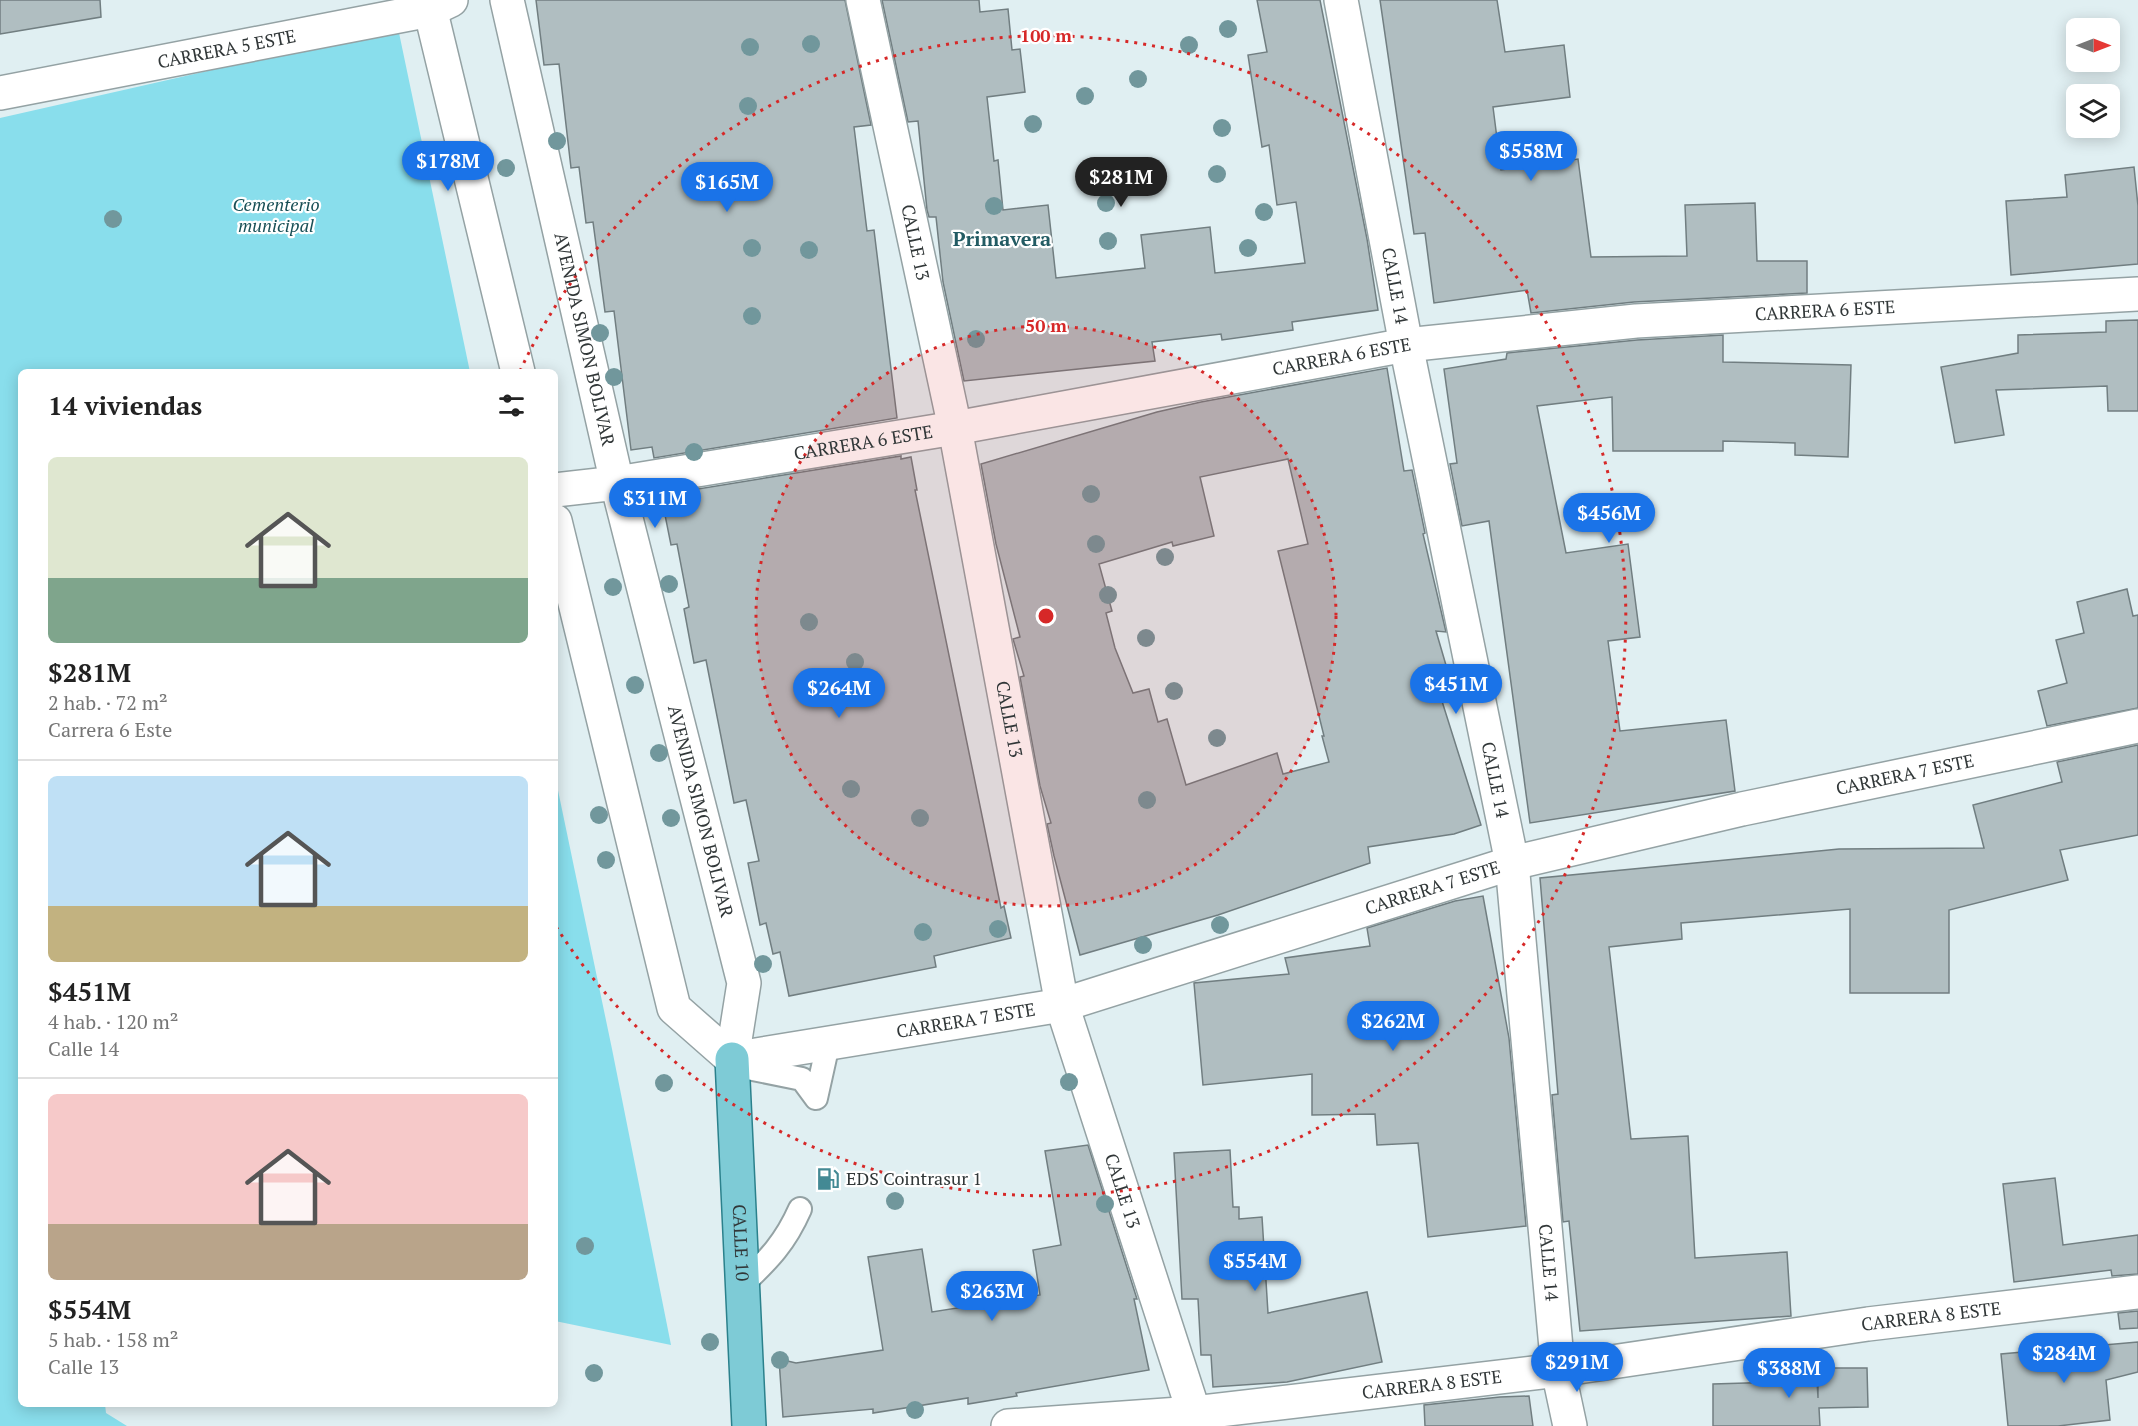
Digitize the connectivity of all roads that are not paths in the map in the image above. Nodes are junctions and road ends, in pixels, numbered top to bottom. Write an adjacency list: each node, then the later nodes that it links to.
1 (507, 0): 10 (street, AVENIDA SIMON BOLIVAR)
2 (863, 0): 9 (street, CALLE 13)
3 (1341, 0): 7 (street, CALLE 14)
4 (436, 3): 5 (street, CARRERA 5 ESTE); 8 (street)
5 (0, 93)
6 (2138, 294): 7 (street, CARRERA 6 ESTE)
7 (1406, 345): 9 (street, CARRERA 6 ESTE); 14 (street, CALLE 14)
8 (518, 369)
9 (955, 428): 10 (street, CARRERA 6 ESTE); 15 (street, CALLE 13)
10 (617, 483): 11 (street, CARRERA 6 ESTE); 17 (street, AVENIDA SIMON BOLIVAR)
11 (558, 490)
12 (558, 534): 17 (street)
13 (2138, 726): 14 (street, CARRERA 7 ESTE)
14 (1512, 863): 15 (street, CARRERA 7 ESTE); 21 (street, CALLE 14)
15 (1062, 1005): 16 (street, CARRERA 7 ESTE); 22 (street, CALLE 13)
16 (828, 1044): 17 (street, CARRERA 7 ESTE); 17 (lane)
17 (733, 1062): 19 (main road, CALLE 10)
18 (800, 1209): 19 (lane)
19 (743, 1284): 23 (main road, CALLE 10)
20 (2138, 1292): 21 (street, CARRERA 8 ESTE)
21 (1558, 1370): 22 (street, CARRERA 8 ESTE); 26 (street, CALLE 14)
22 (1195, 1419): 25 (street, CARRERA 8 ESTE)
23 (749, 1426)
24 (1008, 1426): 25 (street, CARRERA 8 ESTE)
25 (1014, 1426)
26 (1570, 1426)

